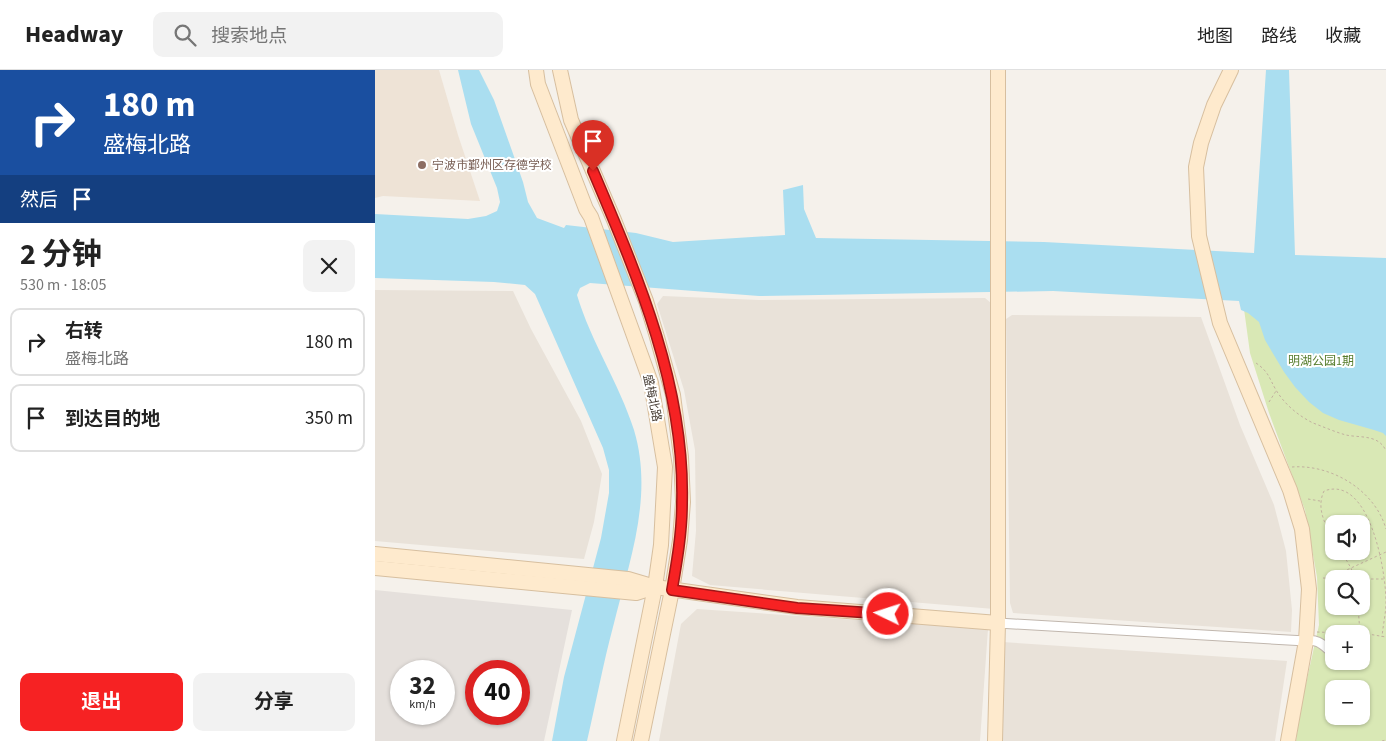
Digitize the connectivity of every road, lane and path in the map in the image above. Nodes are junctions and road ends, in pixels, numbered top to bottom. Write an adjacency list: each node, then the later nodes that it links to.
1 (536, 70): 23 (main road, 盛梅北路)
2 (560, 70): 24 (main road, 盛梅北路)
3 (998, 70): 25 (main road)
4 (1231, 70): 9 (main road)
5 (1256, 363): 6 (path)
6 (1276, 390): 7 (path); 8 (path)
7 (1269, 402)
8 (1386, 450)
9 (1281, 468): 13 (path); 28 (main road)
10 (1308, 499): 11 (path)
11 (1320, 501): 12 (path); 16 (path)
12 (1325, 524)
13 (1386, 529)
14 (1386, 552): 16 (path)
15 (375, 554): 23 (main road)
16 (1380, 555): 19 (path); 22 (path)
17 (1346, 560): 19 (path)
18 (375, 568): 23 (main road)
19 (1351, 568): 20 (path)
20 (1347, 570)
21 (1370, 579): 22 (path)
22 (1385, 579): 29 (path)
23 (655, 587): 24 (main road); 33 (main road, 盛梅北路)
24 (672, 590): 25 (main road); 34 (main road, 盛梅北路)
25 (998, 623): 28 (street); 35 (main road)
26 (1325, 635): 28 (path)
27 (1370, 635): 29 (path)
28 (1306, 636): 31 (street); 36 (main road)
29 (1382, 637): 30 (path)
30 (1386, 638)
31 (1325, 647)
32 (1386, 740): 37 (path)
33 (624, 741)
34 (641, 741)
35 (995, 741)
36 (1288, 741)
37 (1382, 741)

